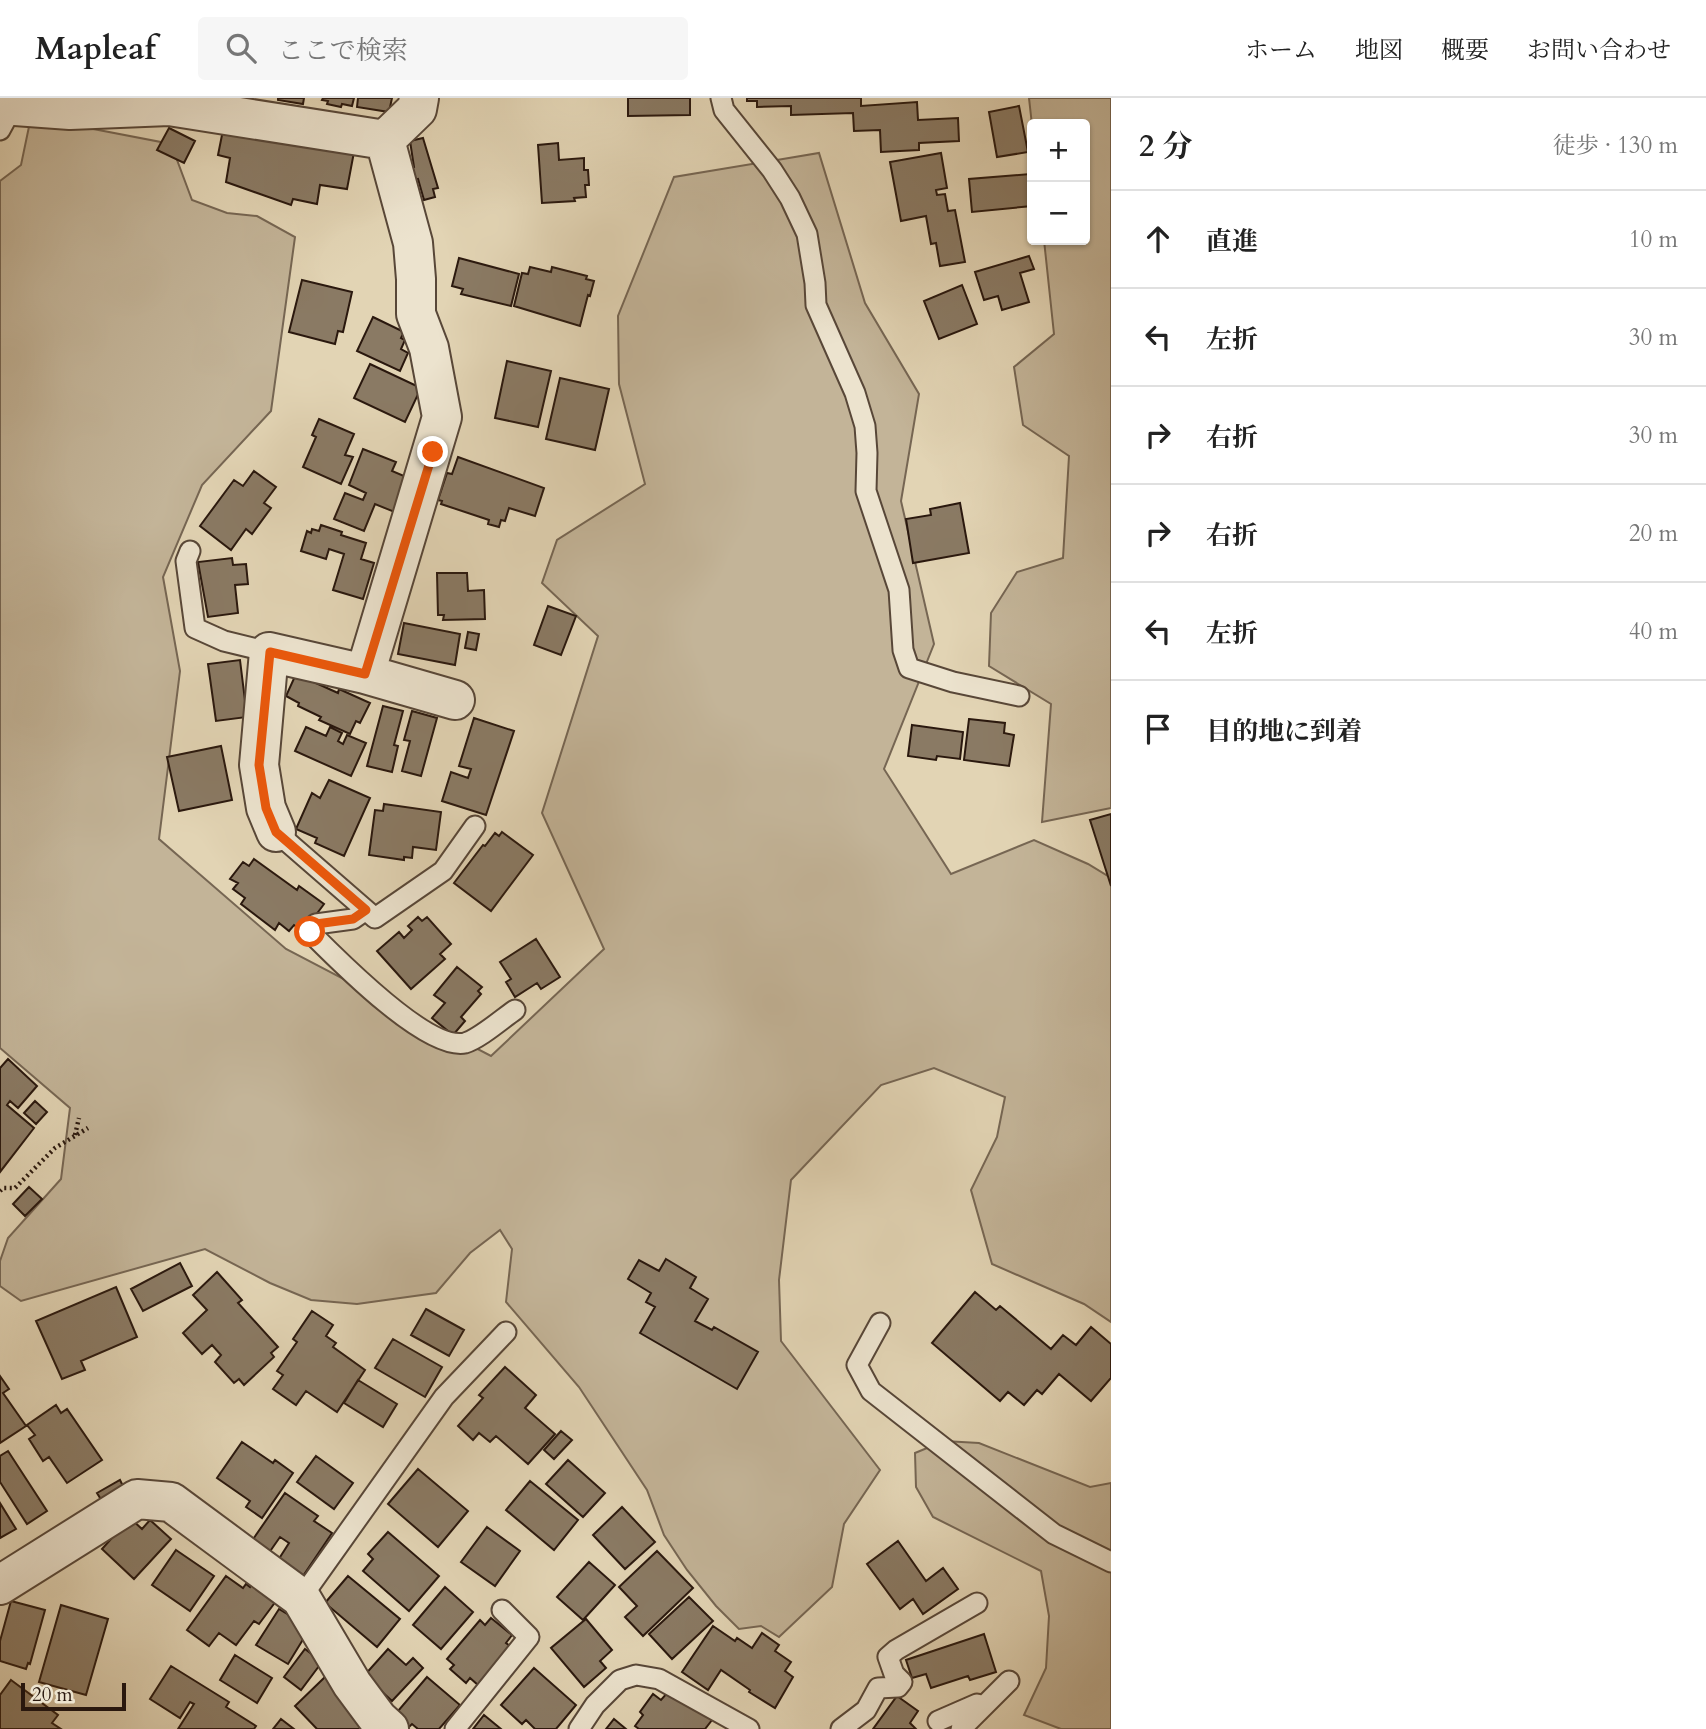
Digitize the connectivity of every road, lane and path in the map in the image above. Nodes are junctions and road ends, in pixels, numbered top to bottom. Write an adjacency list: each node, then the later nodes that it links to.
1 (419, 98): 5 (street)
2 (721, 98): 9 (lane)
3 (169, 102): 4 (street); 5 (street)
4 (4, 114)
5 (385, 140): 8 (street)
6 (190, 551): 7 (lane)
7 (270, 652): 8 (street); 12 (street)
8 (365, 674): 10 (street)
9 (1019, 696)
10 (455, 700)
11 (475, 827): 13 (lane)
12 (276, 832): 13 (lane)
13 (366, 910): 14 (lane)
14 (515, 1010)
15 (79, 1118): 17 (path)
16 (88, 1128): 17 (path)
17 (75, 1136): 18 (path)
18 (0, 1191)
19 (880, 1323): 21 (lane)
20 (506, 1332): 23 (lane)
21 (1111, 1562)
22 (0, 1585): 23 (street)
23 (301, 1598): 29 (street)
24 (976, 1603): 33 (lane)
25 (502, 1610): 30 (lane)
26 (1009, 1681): 27 (lane)
27 (984, 1707): 28 (lane); 34 (lane)
28 (938, 1721)
29 (389, 1729)
30 (455, 1729)
31 (579, 1729): 32 (lane)
32 (749, 1729)
33 (841, 1729)
34 (961, 1729)

